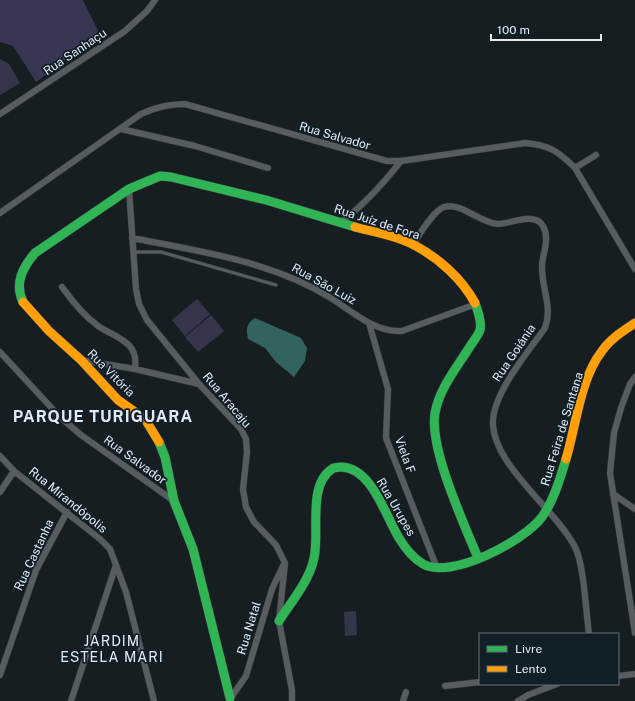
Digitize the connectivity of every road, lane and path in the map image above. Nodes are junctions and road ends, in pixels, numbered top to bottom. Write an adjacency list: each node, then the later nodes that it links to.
1 (155, 0): 2 (street, Rua Sanhaçu)
2 (0, 114)
3 (121, 129): 5 (street, Rua Salvador); 6 (street); 10 (street, Rua Salvador)
4 (596, 155): 7 (street)
5 (401, 161): 7 (street, Rua Salvador); 11 (street)
6 (268, 168)
7 (575, 168): 15 (street, Rua Salvador)
8 (147, 180): 9 (street, Rua Vitória); 11 (street, Rua Juíz de Fora)
9 (129, 189): 12 (street, Rua Aracaju); 22 (street, Rua Vitória)
10 (0, 213)
11 (341, 222): 13 (street, Rua Juíz de Fora)
12 (132, 238): 14 (street, Rua Aracaju); 19 (street, Rua São Luiz)
13 (413, 244): 18 (street, Rua Juíz de Fora); 32 (street, Rua Goiânia)
14 (133, 252): 16 (lane); 25 (street, Rua Aracaju)
15 (635, 269)
16 (276, 285)
17 (62, 287): 23 (street)
18 (476, 304): 19 (street, Rua São Luiz); 34 (street, Rua Juíz de Fora)
19 (368, 323): 37 (street, Viela F)
20 (635, 323): 32 (street, Rua Feira de Santana)
21 (0, 352): 30 (street, Rua Salvador)
22 (81, 360): 23 (street); 30 (street, Rua Vitória)
23 (135, 369): 25 (street)
24 (635, 377): 29 (street)
25 (199, 384): 35 (street, Rua Aracaju)
26 (0, 456): 27 (street, Rua Mirandópolis)
27 (14, 471): 28 (street); 33 (street, Rua Mirandópolis)
28 (0, 492)
29 (614, 494): 31 (street); 40 (street)
30 (174, 501): 50 (street, Rua Vitória)
31 (635, 508)
32 (548, 510): 34 (street, Rua Urupes); 39 (street)
33 (67, 512): 36 (street, Rua Mirandópolis); 42 (street, Rua Castanha)
34 (478, 558): 37 (street, Rua Urupes)
35 (285, 563): 38 (street); 50 (street, Rua Natal)
36 (116, 565): 51 (street); 52 (street, Rua Mirandópolis)
37 (437, 568): 38 (street, Rua Urupes)
38 (279, 621): 53 (street)
39 (589, 633)
40 (635, 633)
41 (635, 674): 43 (street)
42 (0, 676)
43 (619, 676)
44 (479, 682): 47 (street)
45 (537, 685): 48 (street)
46 (554, 685): 48 (street)
47 (445, 686)
48 (543, 688): 55 (street)
49 (406, 692): 54 (street)
50 (230, 699)
51 (71, 701)
52 (154, 701)
53 (292, 701)
54 (403, 701)
55 (518, 701)

